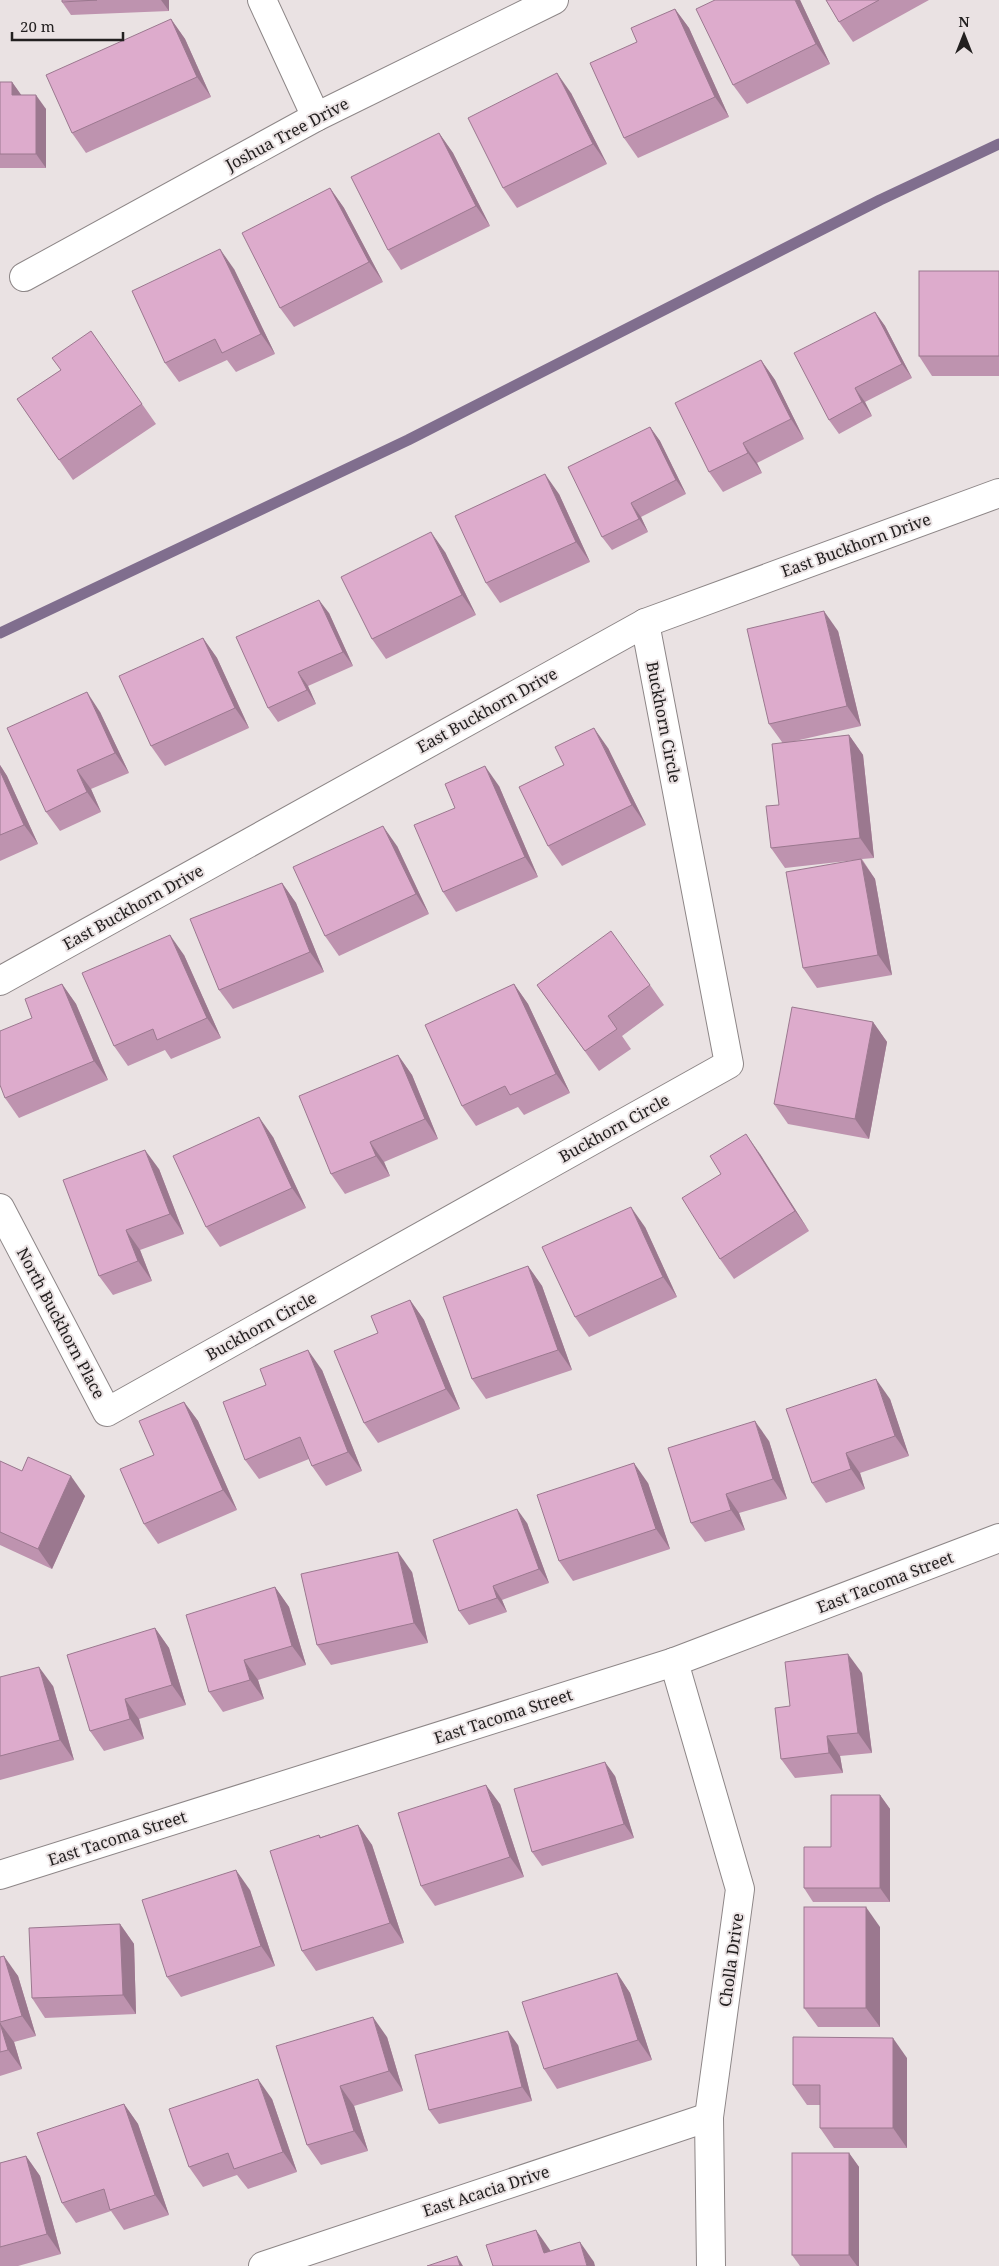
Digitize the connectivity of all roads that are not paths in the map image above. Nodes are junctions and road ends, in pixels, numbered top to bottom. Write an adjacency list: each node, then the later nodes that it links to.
1 (262, 0): 3 (street)
2 (554, 0): 3 (street, Joshua Tree Drive)
3 (316, 117): 4 (street, Joshua Tree Drive)
4 (24, 277)
5 (999, 493): 6 (street, East Buckhorn Drive)
6 (645, 623): 7 (street, East Buckhorn Drive); 9 (street, Buckhorn Circle)
7 (0, 981)
8 (0, 1208): 9 (street, North Buckhorn Place)
9 (107, 1412)
10 (999, 1538): 11 (street, East Tacoma Street)
11 (674, 1662): 12 (street, East Tacoma Street); 13 (street, Cholla Drive)
12 (0, 1875)
13 (709, 2117): 14 (street, East Acacia Drive); 15 (street, Cholla Drive)
14 (263, 2266)
15 (711, 2266)

